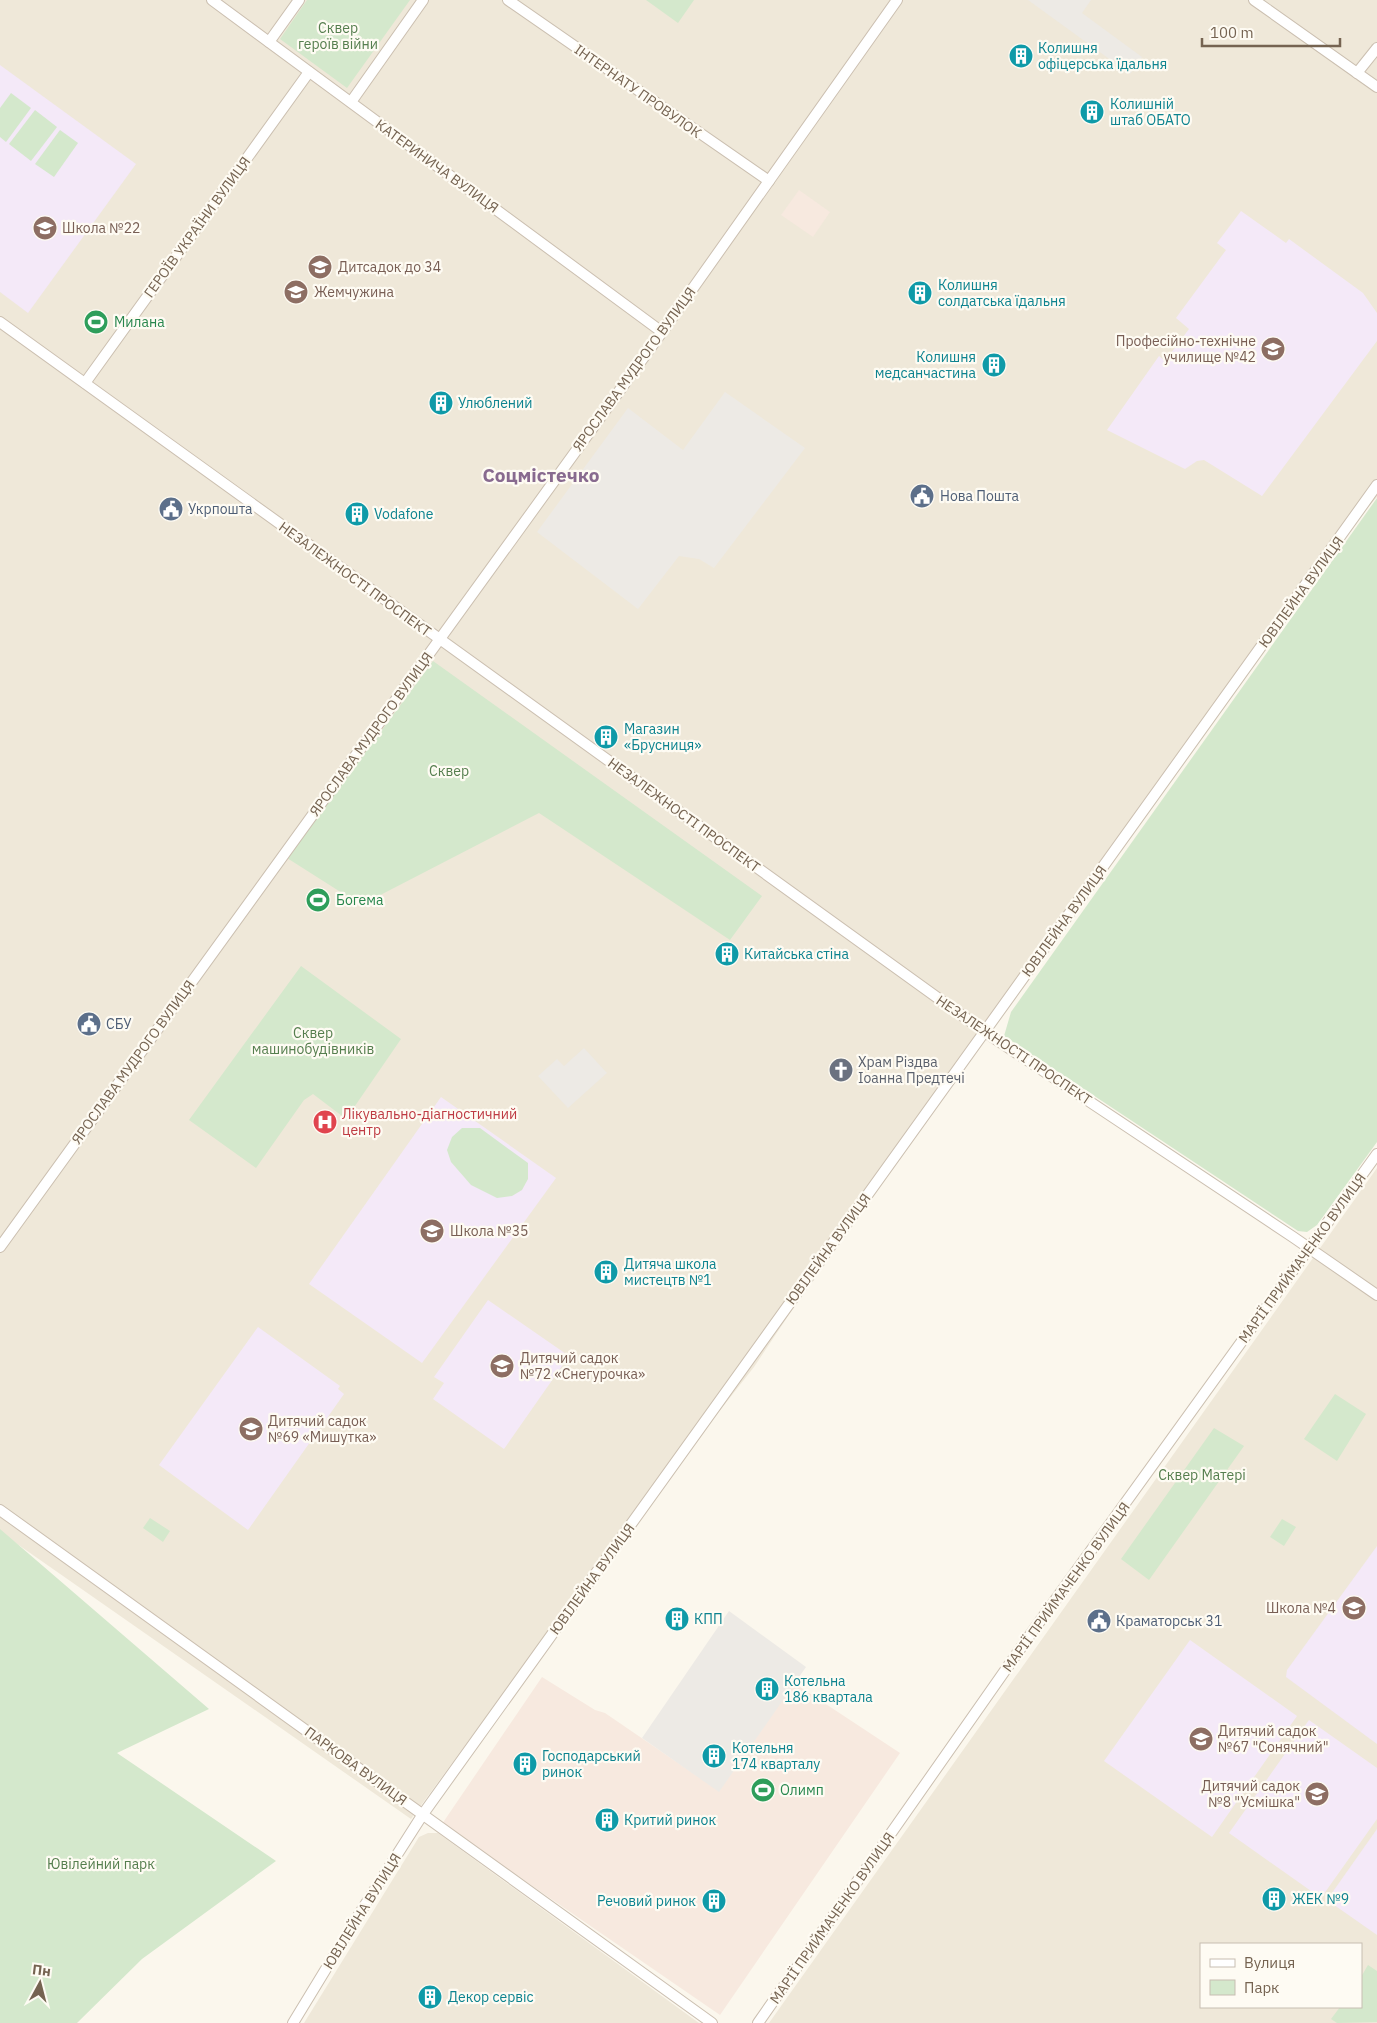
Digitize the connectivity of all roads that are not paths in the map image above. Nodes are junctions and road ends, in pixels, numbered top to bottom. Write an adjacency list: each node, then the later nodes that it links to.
1 (212, 0): 7 (street, КАТЕРИНИЧА ВУЛИЦЯ)
2 (299, 0): 7 (street)
3 (423, 0): 12 (street)
4 (508, 0): 13 (street, ІНТЕРНАТУ ПРОВУЛОК)
5 (897, 0): 13 (street, ЯРОСЛАВА МУДРОГО ВУЛИЦЯ)
6 (1254, 0): 10 (street)
7 (269, 42): 9 (street, КАТЕРИНИЧА ВУЛИЦЯ)
8 (1377, 48): 10 (street)
9 (310, 72): 12 (street, КАТЕРИНИЧА ВУЛИЦЯ); 16 (street, ГЕРОЇВ УКРАЇНИ ВУЛИЦЯ)
10 (1358, 74): 11 (street)
11 (1377, 88)
12 (351, 102): 15 (street, КАТЕРИНИЧА ВУЛИЦЯ)
13 (768, 181): 15 (street, ЯРОСЛАВА МУДРОГО ВУЛИЦЯ)
14 (0, 322): 16 (street, НЕЗАЛЕЖНОСТІ ПРОСПЕКТ)
15 (662, 332): 18 (street, ЯРОСЛАВА МУДРОГО ВУЛИЦЯ)
16 (86, 383): 18 (street, НЕЗАЛЕЖНОСТІ ПРОСПЕКТ)
17 (1377, 485): 19 (street, ЮВІЛЕЙНА ВУЛИЦЯ)
18 (439, 639): 19 (street, НЕЗАЛЕЖНОСТІ ПРОСПЕКТ); 21 (street, ЯРОСЛАВА МУДРОГО ВУЛИЦЯ)
19 (985, 1032): 22 (street, НЕЗАЛЕЖНОСТІ ПРОСПЕКТ); 25 (street, ЮВІЛЕЙНА ВУЛИЦЯ)
20 (1377, 1154): 22 (street, МАРІЇ ПРИЙМАЧЕНКО ВУЛИЦЯ)
21 (0, 1247)
22 (1310, 1248): 23 (street, НЕЗАЛЕЖНОСТІ ПРОСПЕКТ); 28 (street, МАРІЇ ПРИЙМАЧЕНКО ВУЛИЦЯ)
23 (1377, 1295)
24 (0, 1510): 25 (street, ПАРКОВА ВУЛИЦЯ)
25 (423, 1814): 26 (street, ЮВІЛЕЙНА ВУЛИЦЯ); 27 (street, ПАРКОВА ВУЛИЦЯ)
26 (292, 2023)
27 (712, 2023)
28 (758, 2023)

